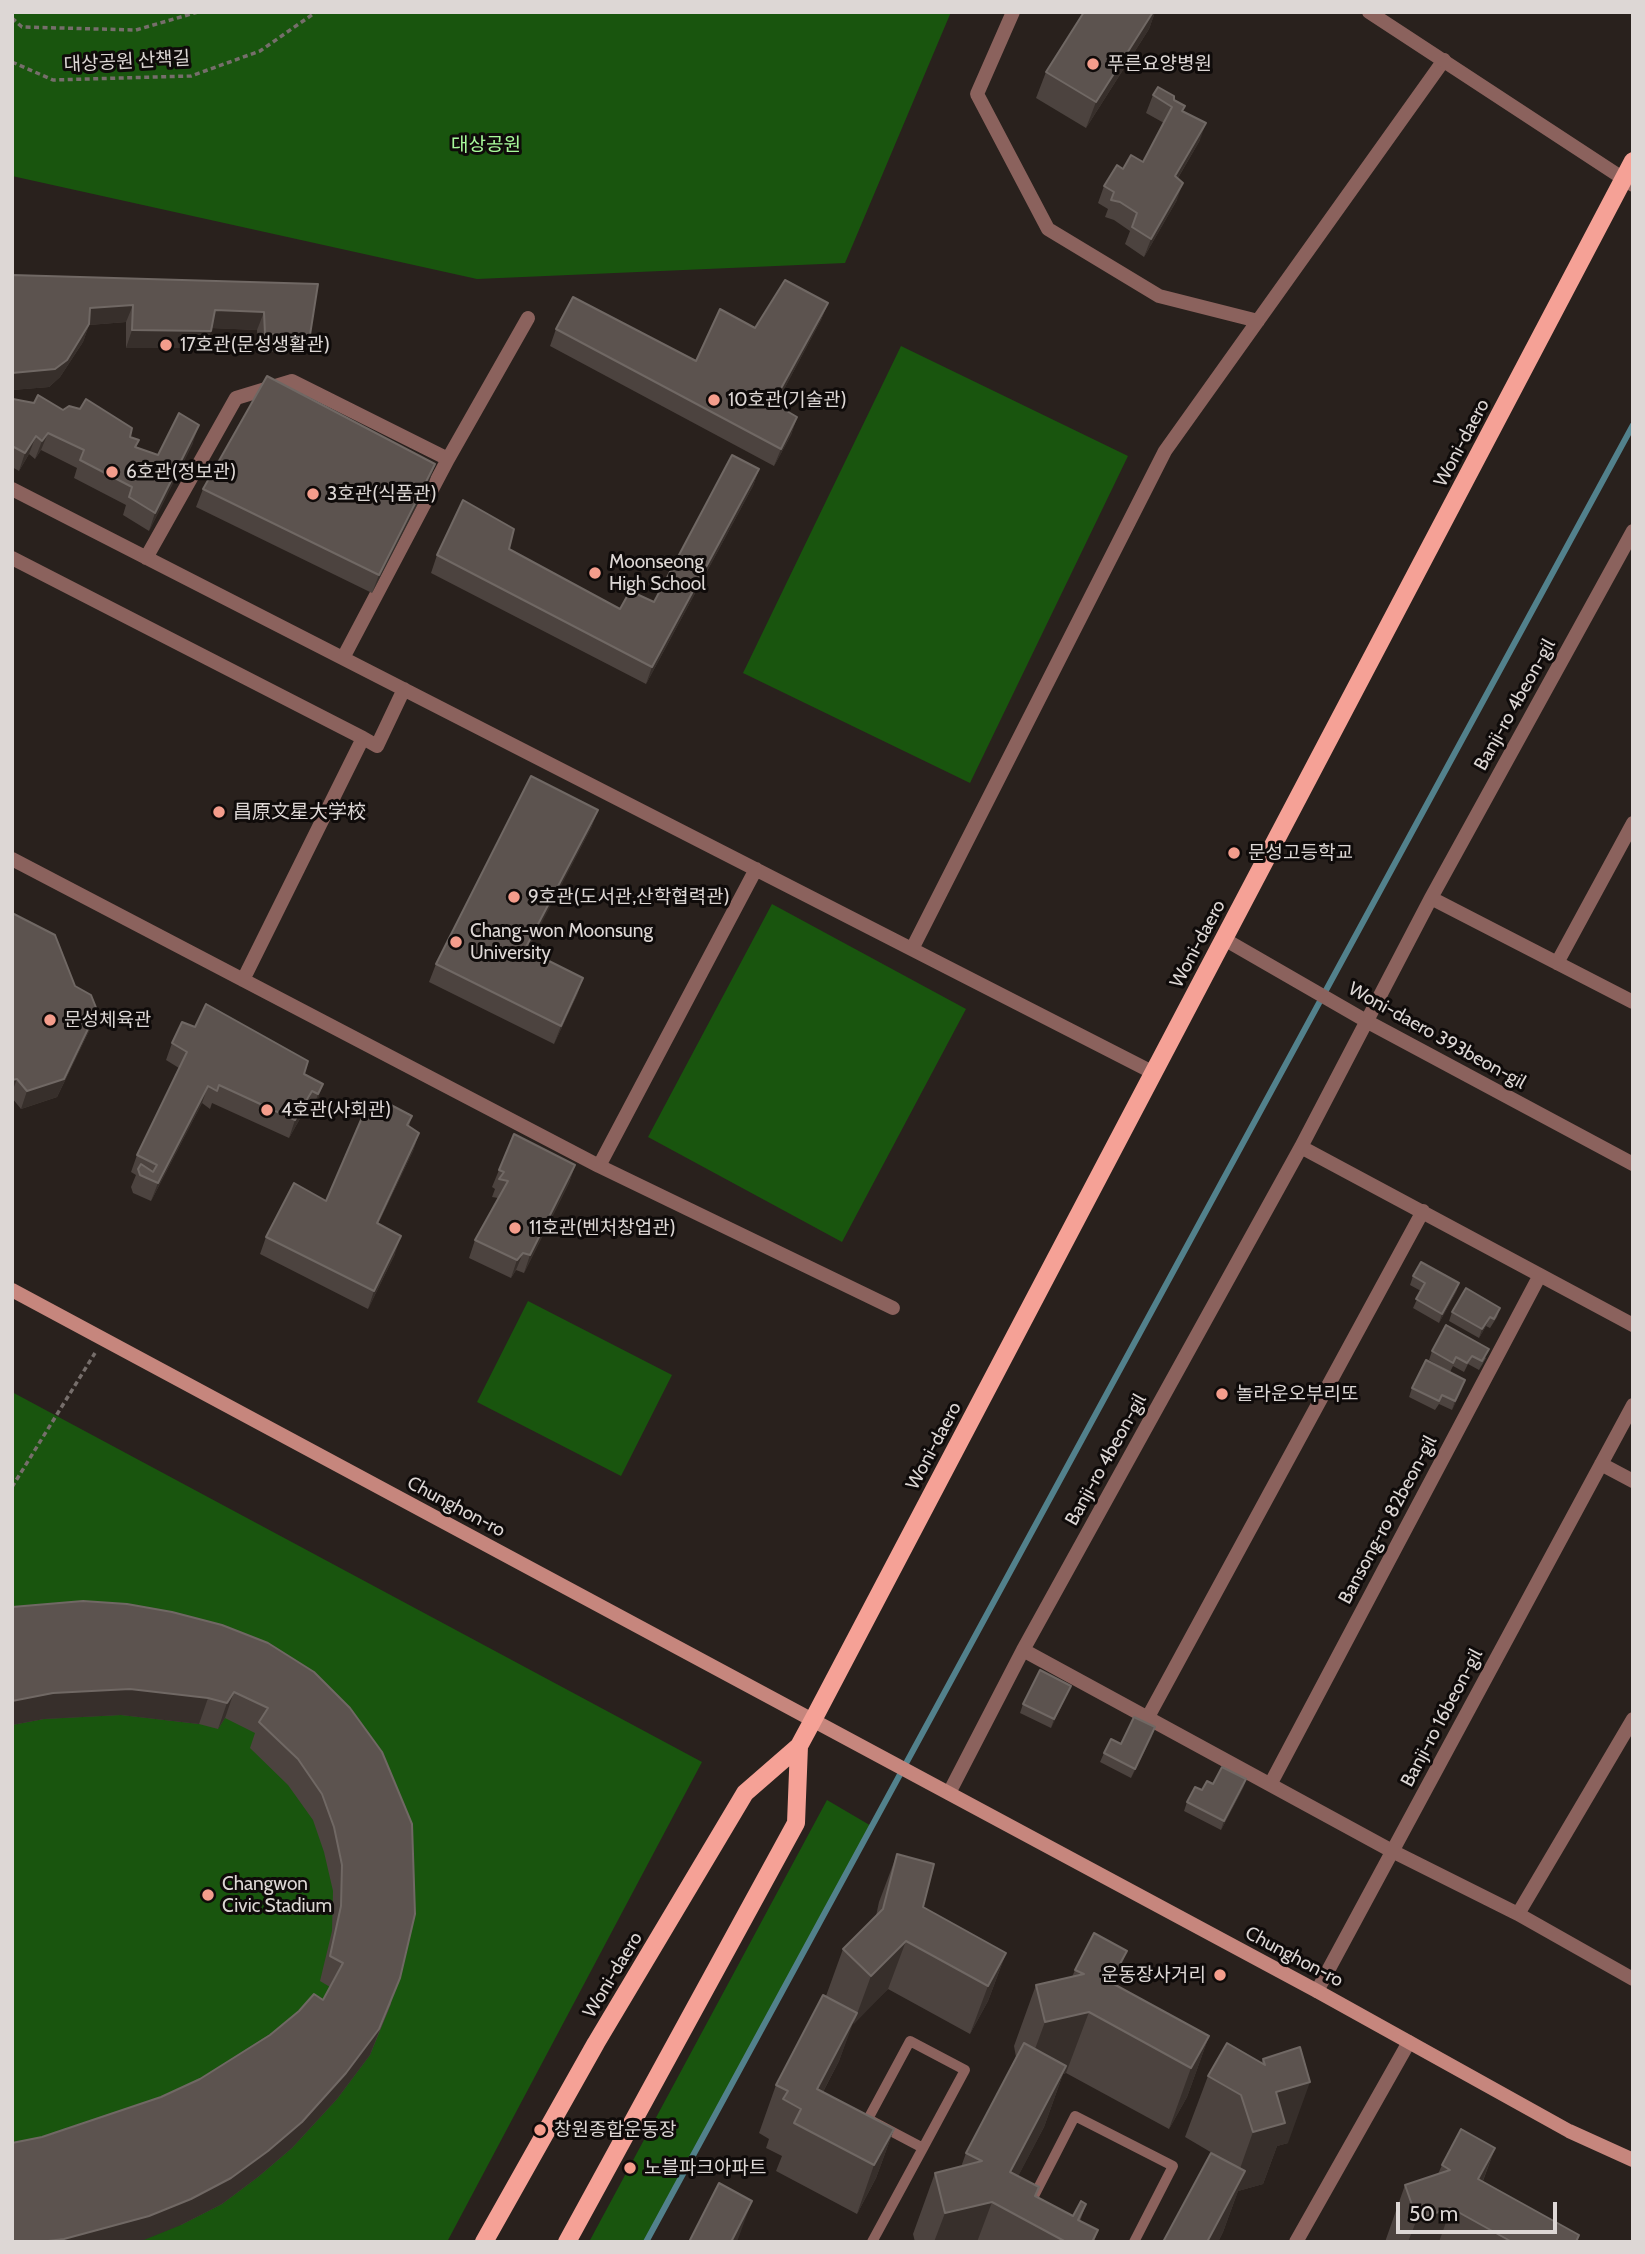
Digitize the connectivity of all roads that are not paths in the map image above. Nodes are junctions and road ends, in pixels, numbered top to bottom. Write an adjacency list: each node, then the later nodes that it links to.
1 (1013, 12): 7 (street)
2 (1369, 12): 3 (street)
3 (1444, 60): 5 (street); 7 (street)
4 (1633, 161): 5 (main road, Woni-daero)
5 (1629, 183): 20 (main road, Woni-daero)
6 (528, 318): 8 (street)
7 (1258, 321): 21 (street)
8 (448, 459): 12 (street); 13 (street)
9 (12, 489): 12 (street)
10 (1633, 531): 19 (street, Banji-ro 4beon-gil)
11 (12, 558): 15 (street)
12 (146, 558): 13 (street)
13 (343, 658): 14 (street)
14 (404, 689): 15 (street); 18 (street)
15 (363, 738): 23 (street)
16 (1633, 823): 22 (street)
17 (12, 859): 23 (street)
18 (756, 869): 21 (street); 29 (street)
19 (1432, 898): 22 (street); 25 (street, Banji-ro 4beon-gil)
20 (1224, 939): 25 (street, Woni-daero 393beon-gil); 26 (main road, Woni-daero)
21 (912, 949): 26 (street)
22 (1557, 963): 24 (street)
23 (243, 980): 29 (street)
24 (1633, 1002)
25 (1368, 1022): 27 (street, Banji-ro 4beon-gil); 28 (street, Woni-daero 393beon-gil)
26 (1154, 1073): 41 (main road, Woni-daero)
27 (1301, 1147): 30 (street); 38 (street, Banji-ro 4beon-gil)
28 (1633, 1164)
29 (599, 1166): 33 (street)
30 (1423, 1211): 31 (street); 39 (street)
31 (1540, 1275): 34 (street); 43 (street, Bansong-ro 82beon-gil)
32 (12, 1290): 41 (main road, Chunghon-ro)
33 (893, 1308)
34 (1633, 1325)
35 (1633, 1405): 36 (street, Banji-ro 16beon-gil)
36 (1601, 1464): 37 (street); 45 (street, Banji-ro 16beon-gil)
37 (1633, 1481)
38 (1023, 1650): 39 (street); 44 (street, Banji-ro 4beon-gil)
39 (1148, 1717): 43 (street)
40 (1633, 1719): 46 (street)
41 (813, 1720): 42 (main road, Woni-daero); 44 (main road, Chunghon-ro)
42 (799, 1746): 53 (main road, Woni-daero); 54 (main road, Woni-daero)
43 (1271, 1783): 45 (street)
44 (943, 1791): 48 (main road, Chunghon-ro)
45 (1392, 1851): 46 (street); 48 (street, Banji-ro 16beon-gil)
46 (1518, 1914): 47 (street)
47 (1633, 1979)
48 (1317, 1991): 49 (main road, Chunghon-ro)
49 (1409, 2042): 51 (main road, Chunghon-ro); 57 (street)
50 (923, 2148): 50 (lane); 55 (lane)
51 (1633, 2160)
52 (1028, 2208): 56 (lane)
53 (484, 2242)
54 (566, 2242)
55 (872, 2242)
56 (1134, 2242)
57 (1296, 2242)

